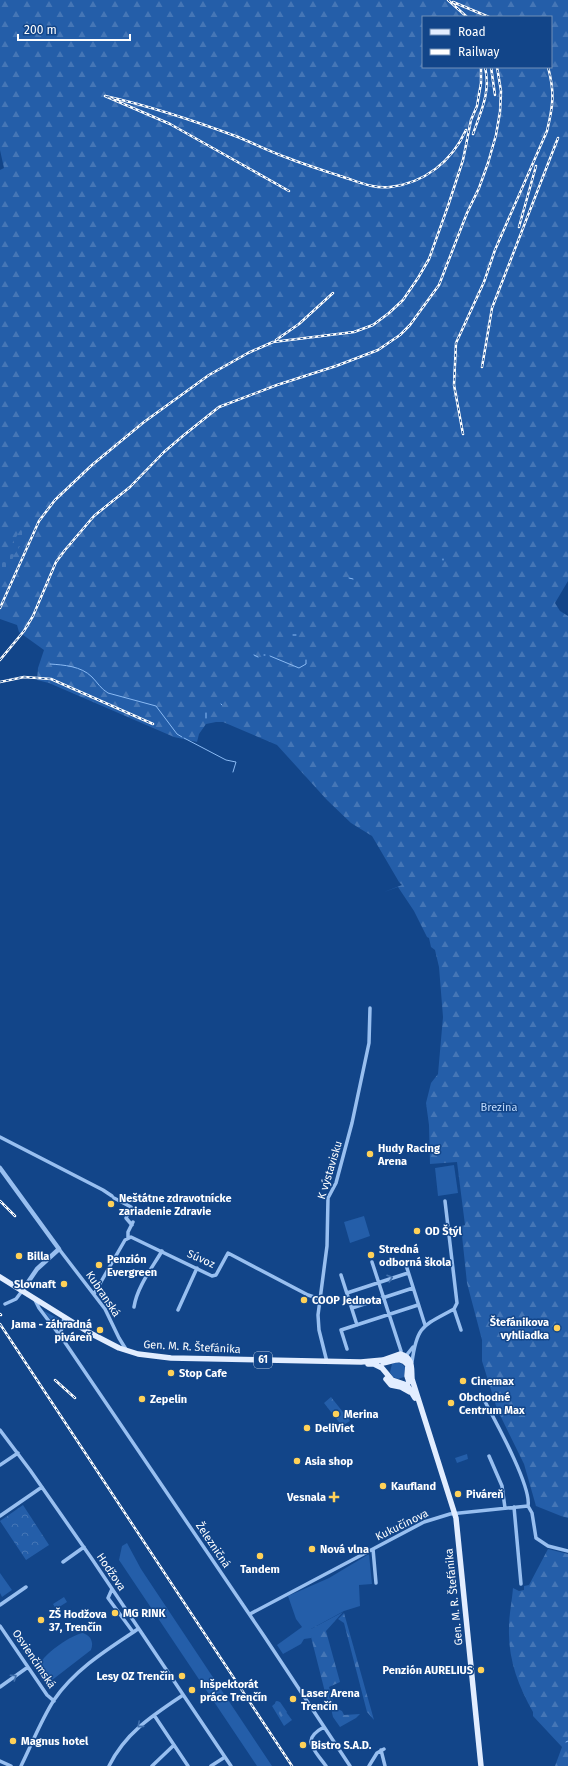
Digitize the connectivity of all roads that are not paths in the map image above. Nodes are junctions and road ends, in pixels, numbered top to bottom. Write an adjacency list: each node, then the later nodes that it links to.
1 (370, 1008): 19 (street, K výstavisku)
2 (0, 1137): 5 (street)
3 (0, 1168): 6 (street, Kubranská)
4 (445, 1201): 26 (street)
5 (128, 1238): 7 (street, Súvoz); 18 (street)
6 (59, 1249): 16 (street); 18 (street, Kubranská)
7 (162, 1251): 10 (street, Súvoz); 24 (street)
8 (372, 1262): 14 (street)
9 (406, 1265): 11 (street)
10 (197, 1268): 19 (street, Súvoz); 27 (street)
11 (408, 1273): 14 (street, one-way to 11); 15 (street)
12 (341, 1275): 17 (street)
13 (0, 1277): 16 (main road, 61)
14 (378, 1282): 17 (street); 20 (street)
15 (413, 1288): 20 (street); 23 (street)
16 (22, 1291): 21 (main road, 61); 22 (street)
17 (347, 1292): 25 (street)
18 (94, 1294): 36 (street, Kubranská)
19 (320, 1299): 39 (street, K výstavisku)
20 (384, 1299): 25 (street); 28 (street)
21 (35, 1300): 29 (main road, 61); 33 (street, Železničná)
22 (5, 1304)
23 (418, 1305): 28 (street); 31 (street)
24 (134, 1307)
25 (352, 1308): 30 (street)
26 (454, 1309): 31 (street); 32 (street)
27 (178, 1310)
28 (389, 1314): 30 (street); 37 (street)
29 (64, 1318): 33 (street); 36 (main road, Gen. M. R. Štefánika / 61)
30 (357, 1325): 35 (street)
31 (425, 1325): 34 (street)
32 (461, 1330)
33 (60, 1336): 68 (street, Železničná)
34 (414, 1346): 37 (street); 41 (street)
35 (347, 1349)
36 (128, 1352): 39 (main road, Gen. M. R. Štefánika / 61)
37 (404, 1355): 38 (main road, 61); 40 (main road, 61); 41 (main road); 44 (main road)
38 (392, 1361): 40 (main road, 61); 43 (main road)
39 (327, 1362): 40 (main road, 61)
40 (370, 1363): 43 (main road); 45 (main road)
41 (412, 1363): 42 (main road)
42 (412, 1372): 44 (main road); 47 (main road)
43 (386, 1373): 45 (main road); 46 (main road)
44 (408, 1378): 46 (main road); 47 (main road)
45 (388, 1381): 47 (main road)
46 (402, 1382): 47 (main road)
47 (415, 1394): 57 (main road, Gen. M. R. Štefánika)
48 (481, 1394): 54 (street)
49 (0, 1430): 50 (street, Hodžova)
50 (18, 1453): 52 (street); 53 (street, Hodžova)
51 (489, 1456): 56 (street)
52 (0, 1465)
53 (42, 1487): 58 (street); 59 (street, Hodžova)
54 (528, 1506): 55 (street, Kukučínova); 61 (street)
55 (514, 1507): 56 (street, Kukučínova); 64 (street)
56 (505, 1508): 57 (street, Kukučínova)
57 (454, 1513): 60 (street, Kukučínova); 92 (main road, Gen. M. R. Štefánika)
58 (0, 1516)
59 (84, 1547): 62 (street); 66 (street, Hodžova)
60 (373, 1549): 63 (street); 68 (street, Kukučínova)
61 (568, 1551)
62 (63, 1562)
63 (376, 1583)
64 (521, 1584)
65 (26, 1587): 67 (street)
66 (112, 1589): 70 (street, Hodžova); 71 (street)
67 (0, 1605)
68 (250, 1614): 77 (street, Železničná)
69 (0, 1626): 72 (street, Osvienčimská)
70 (138, 1629): 71 (street); 74 (street, Hodžova)
71 (133, 1632): 75 (street)
72 (28, 1667): 73 (street, one-way to 72); 75 (street, Osvienčimská)
73 (0, 1687)
74 (183, 1695): 76 (street); 79 (street, Hodžova)
75 (54, 1702): 82 (street)
76 (154, 1715): 78 (street); 83 (street, one-way to 83)
77 (324, 1727): 88 (street); 89 (street, Železničná)
78 (174, 1745): 84 (street); 85 (street)
79 (225, 1757): 86 (street); 87 (street, Hodžova)
80 (0, 1761): 81 (street)
81 (11, 1766)
82 (21, 1766)
83 (109, 1766)
84 (152, 1766)
85 (188, 1766)
86 (211, 1766)
87 (231, 1766)
88 (326, 1766)
89 (350, 1766)
90 (369, 1766): 91 (street)
91 (385, 1766)
92 (481, 1766)

